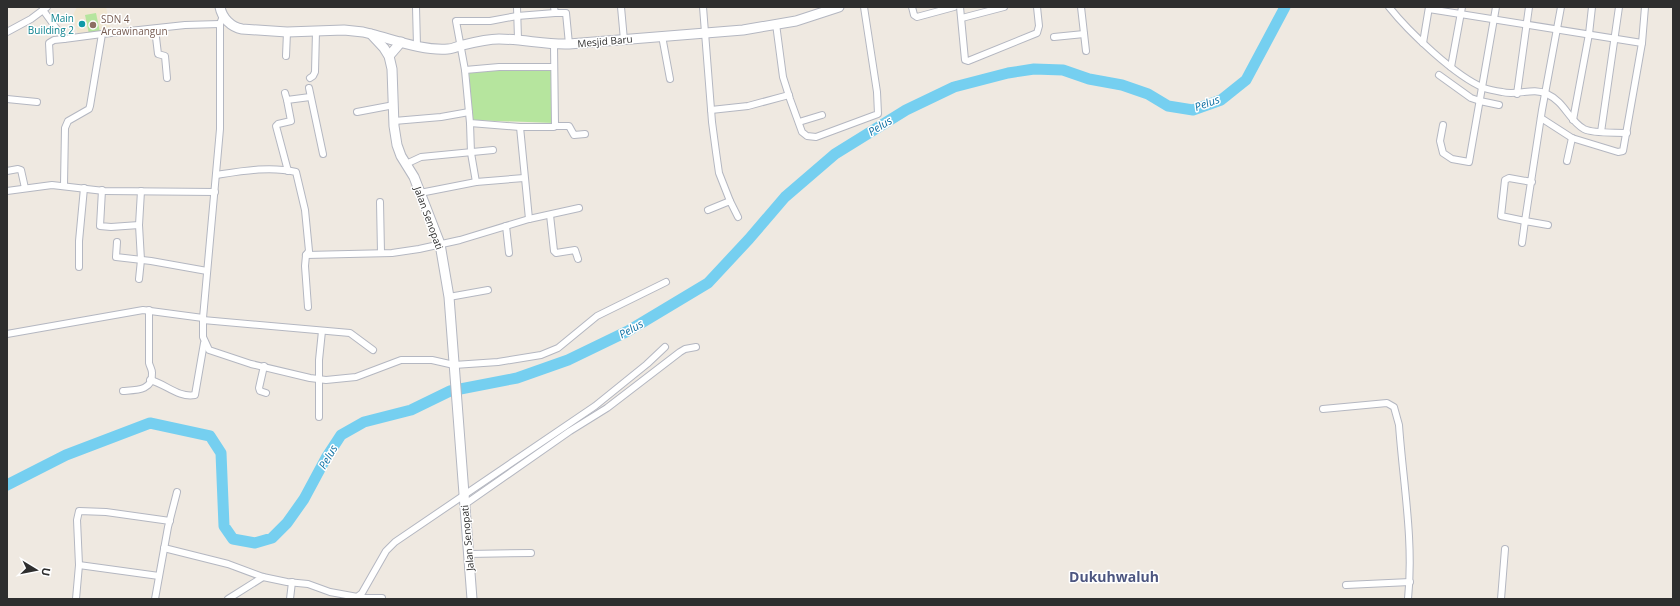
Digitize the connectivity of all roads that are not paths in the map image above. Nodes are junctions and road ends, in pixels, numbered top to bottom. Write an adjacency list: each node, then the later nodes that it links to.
1 (416, 7): 52 (street)
2 (517, 7): 26 (street)
3 (621, 7): 46 (street)
4 (703, 7): 38 (street)
5 (839, 7): 29 (main road, Mesjid Baru)
6 (864, 7): 83 (street)
7 (912, 7): 8 (street)
8 (954, 7)
9 (960, 7): 27 (street)
10 (1004, 7): 27 (street)
11 (1037, 7): 27 (street)
12 (1080, 7): 39 (street)
13 (1462, 7): 24 (street)
14 (1496, 7): 28 (street)
15 (1529, 7): 30 (street)
16 (1561, 7): 32 (street)
17 (1592, 7): 40 (street)
18 (1619, 7): 43 (street)
19 (1645, 7): 49 (street)
20 (1429, 8): 24 (street); 48 (street)
21 (45, 9): 34 (street); 44 (street)
22 (1393, 9): 48 (street)
23 (554, 10): 26 (street); 50 (street)
24 (1461, 14): 28 (street); 59 (street)
25 (221, 15): 31 (street); 35 (main road); 99 (street)
26 (517, 16): 45 (street); 53 (street)
27 (962, 18)
28 (1495, 20): 30 (street); 66 (street)
29 (776, 24): 38 (main road, Mesjid Baru); 68 (street)
30 (1527, 26): 32 (street); 67 (street)
31 (155, 29): 36 (street); 62 (street)
32 (1558, 29): 40 (street); 69 (street)
33 (316, 31): 35 (main road); 37 (main road); 63 (street)
34 (7, 32)
35 (286, 32): 55 (street)
36 (102, 34): 44 (street); 103 (street)
37 (371, 34): 47 (main road, Mesjid Baru); 56 (main road, Jalan Senopati)
38 (705, 34): 41 (main road, Mesjid Baru); 76 (street)
39 (1084, 34): 42 (street); 54 (street)
40 (1589, 34): 43 (street); 81 (street)
41 (662, 36): 46 (main road, Mesjid Baru); 64 (street)
42 (1054, 37)
43 (1615, 38): 49 (street); 88 (street)
44 (64, 39): 57 (street)
45 (518, 39): 51 (main road, Mesjid Baru); 53 (main road, Mesjid Baru)
46 (624, 40): 50 (main road, Mesjid Baru)
47 (401, 42): 52 (main road, Mesjid Baru); 56 (main road)
48 (1423, 43): 59 (street)
49 (1642, 43): 90 (street)
50 (569, 44): 51 (main road, Mesjid Baru)
51 (554, 45): 58 (street)
52 (417, 46): 53 (main road, Mesjid Baru)
53 (460, 46): 60 (street)
54 (1086, 51)
55 (286, 56)
56 (389, 56): 74 (main road, Jalan Senopati)
57 (50, 62)
58 (554, 67): 60 (street); 87 (street)
59 (1451, 67): 66 (street)
60 (465, 70): 78 (street)
61 (1439, 75): 72 (street)
62 (167, 78)
63 (310, 78)
64 (670, 79)
65 (309, 88): 70 (street)
66 (1482, 89): 67 (street); 72 (street)
67 (1517, 94): 69 (street)
68 (789, 95): 76 (street); 83 (street)
69 (1545, 95): 80 (street); 81 (street)
70 (310, 97): 94 (street); 98 (street)
71 (7, 99): 73 (street)
72 (1480, 101): 75 (street); 85 (street)
73 (37, 102)
74 (394, 105): 77 (street); 82 (main road, Jalan Senopati)
75 (1499, 105)
76 (711, 110): 111 (street)
77 (357, 112)
78 (469, 112): 82 (street); 84 (street)
79 (822, 115): 83 (street)
80 (1541, 118): 91 (street); 102 (street)
81 (1573, 120): 88 (street)
82 (394, 121): 96 (main road, Jalan Senopati)
83 (799, 122)
84 (470, 123): 86 (street); 93 (street)
85 (1443, 125)
86 (520, 126): 87 (street); 100 (street)
87 (555, 126): 89 (street)
88 (1601, 132): 90 (street)
89 (585, 134)
90 (1626, 135): 91 (street)
91 (1572, 138): 95 (street)
92 (493, 150): 93 (street)
93 (471, 153): 96 (street); 101 (street)
94 (323, 154)
95 (1568, 161)
96 (406, 164): 110 (main road, Jalan Senopati)
97 (7, 171): 104 (street)
98 (288, 171): 99 (street); 127 (street)
99 (216, 175): 109 (street)
100 (524, 178): 101 (street); 117 (street)
101 (476, 182): 110 (street)
102 (1532, 182): 118 (street); 118 (street)
103 (64, 185): 104 (street); 105 (street)
104 (25, 188): 107 (street)
105 (84, 188): 106 (street); 130 (street)
106 (102, 190): 108 (street); 119 (street)
107 (7, 191)
108 (141, 192): 109 (street); 119 (street)
109 (214, 192): 131 (street)
110 (420, 193): 124 (main road, Jalan Senopati)
111 (730, 201): 114 (street); 116 (street)
112 (380, 202): 125 (street)
113 (579, 208): 115 (street)
114 (708, 210)
115 (550, 215): 117 (street); 128 (street)
116 (738, 217)
117 (529, 219): 121 (street)
118 (1525, 221): 120 (street); 123 (street)
119 (139, 225): 129 (street)
120 (1548, 225)
121 (506, 226): 124 (street); 126 (street)
122 (117, 242): 129 (street)
123 (1522, 243)
124 (440, 244): 125 (street); 135 (main road, Jalan Senopati)
125 (381, 253): 127 (street)
126 (509, 253)
127 (306, 255): 136 (street)
128 (578, 259)
129 (140, 260): 131 (street); 132 (street)
130 (79, 267)
131 (207, 273): 138 (street)
132 (139, 278)
133 (666, 282): 145 (street)
134 (488, 290): 135 (street)
135 (449, 297): 145 (main road, Jalan Senopati)
136 (308, 307)
137 (149, 310): 138 (street); 140 (street); 148 (street)
138 (203, 317): 139 (street); 141 (street)
139 (322, 331): 144 (street); 147 (street)
140 (7, 334)
141 (204, 343): 146 (street); 148 (street)
142 (665, 347): 154 (street)
143 (696, 347): 154 (street)
144 (373, 350)
145 (454, 359): 147 (street); 154 (main road, Jalan Senopati)
146 (264, 366): 147 (street); 150 (street)
147 (318, 379): 152 (street)
148 (150, 380): 149 (street)
149 (123, 391)
150 (266, 393)
151 (1323, 409): 164 (street)
152 (319, 417)
153 (177, 492): 155 (street)
154 (463, 500): 159 (main road, Jalan Senopati); 167 (street)
155 (170, 521): 156 (street); 160 (street)
156 (164, 548): 161 (street); 162 (street)
157 (1505, 549): 176 (street)
158 (531, 553): 159 (street)
159 (468, 554): 174 (main road, Jalan Senopati)
160 (79, 565): 161 (street); 169 (street)
161 (159, 576): 170 (street)
162 (263, 577): 163 (street); 171 (street)
163 (292, 582): 166 (street); 172 (street)
164 (1410, 582): 165 (street); 175 (street)
165 (1346, 585)
166 (330, 592): 167 (street); 173 (street)
167 (363, 598): 168 (street)
168 (382, 598)
169 (76, 599)
170 (155, 599)
171 (228, 599)
172 (290, 599)
173 (326, 599)
174 (472, 599)
175 (1408, 599)
176 (1501, 599)

